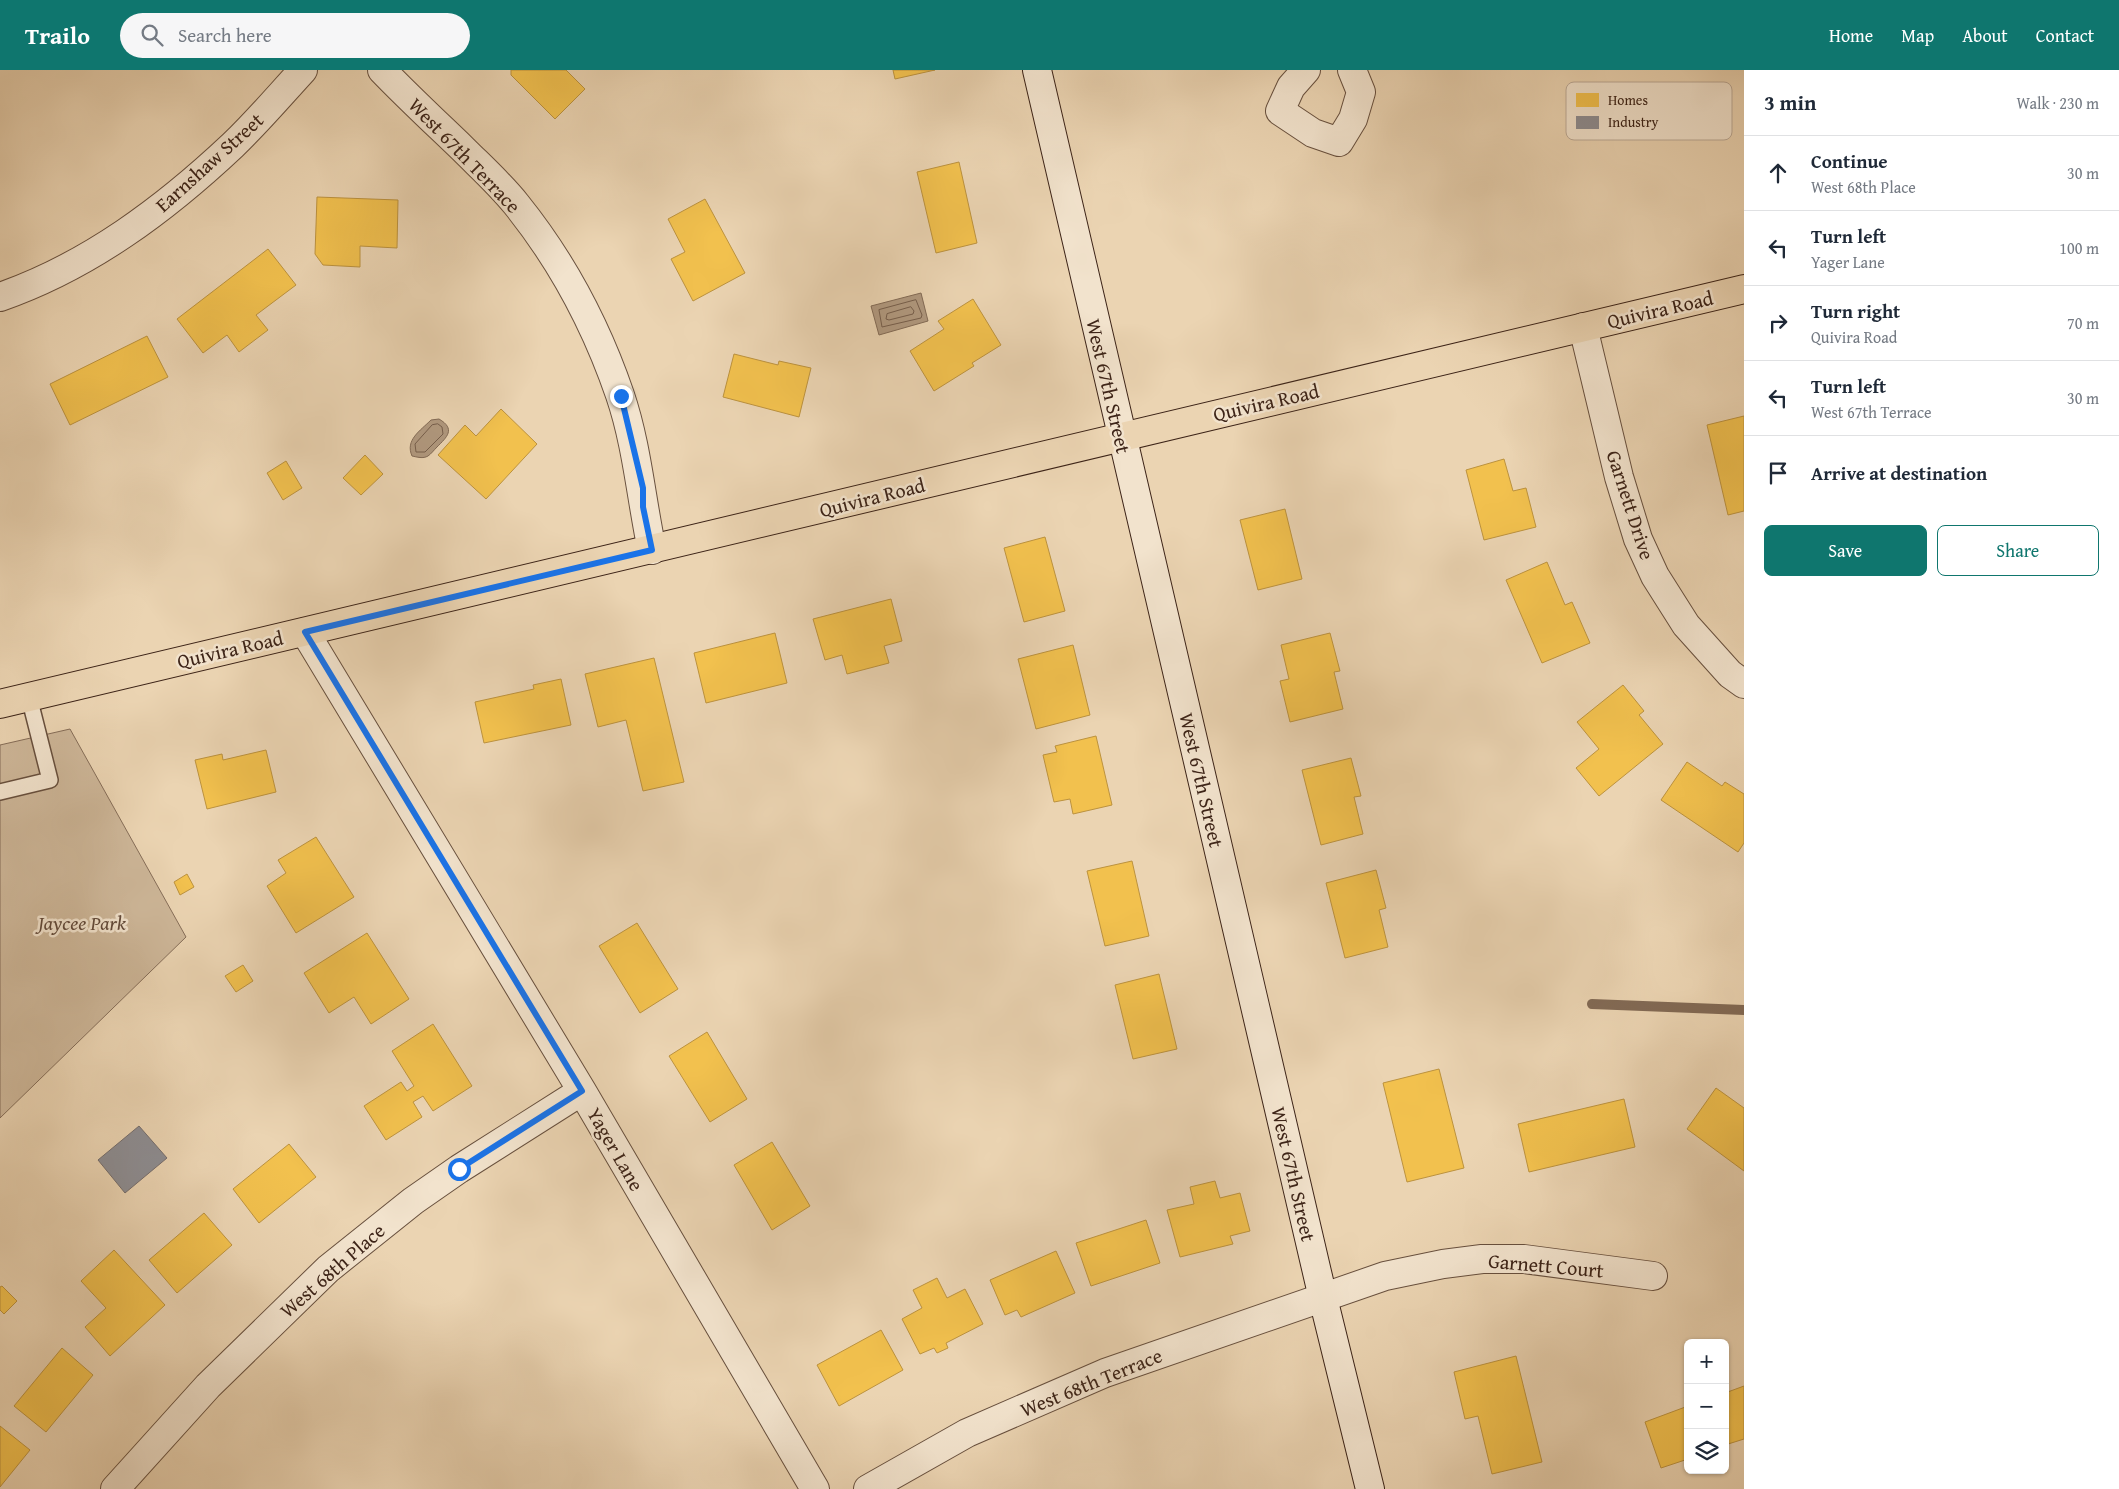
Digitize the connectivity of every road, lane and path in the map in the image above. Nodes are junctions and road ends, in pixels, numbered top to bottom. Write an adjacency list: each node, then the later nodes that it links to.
1 (303, 70): 7 (street, Earnshaw Street)
2 (382, 70): 10 (street, West 67th Terrace)
3 (1037, 70): 9 (street, West 67th Street)
4 (1306, 70): 5 (street)
5 (1352, 70)
6 (1744, 289): 8 (main road, Quivira Road)
7 (0, 297)
8 (1583, 327): 9 (main road, Quivira Road); 12 (street, Garnett Drive)
9 (1121, 437): 10 (main road, Quivira Road); 18 (street, West 67th Street)
10 (652, 550): 11 (main road, Quivira Road)
11 (305, 632): 13 (main road, Quivira Road); 16 (street, Yager Lane)
12 (1744, 684)
13 (29, 697): 14 (main road, Quivira Road); 15 (lane)
14 (0, 704)
15 (0, 792)
16 (582, 1091): 19 (street, West 68th Place); 20 (street, Yager Lane)
17 (1653, 1276): 18 (street, Garnett Court)
18 (1323, 1298): 21 (street, West 68th Terrace); 22 (street, West 67th Street)
19 (115, 1489)
20 (815, 1489)
21 (868, 1489)
22 (1370, 1489)

